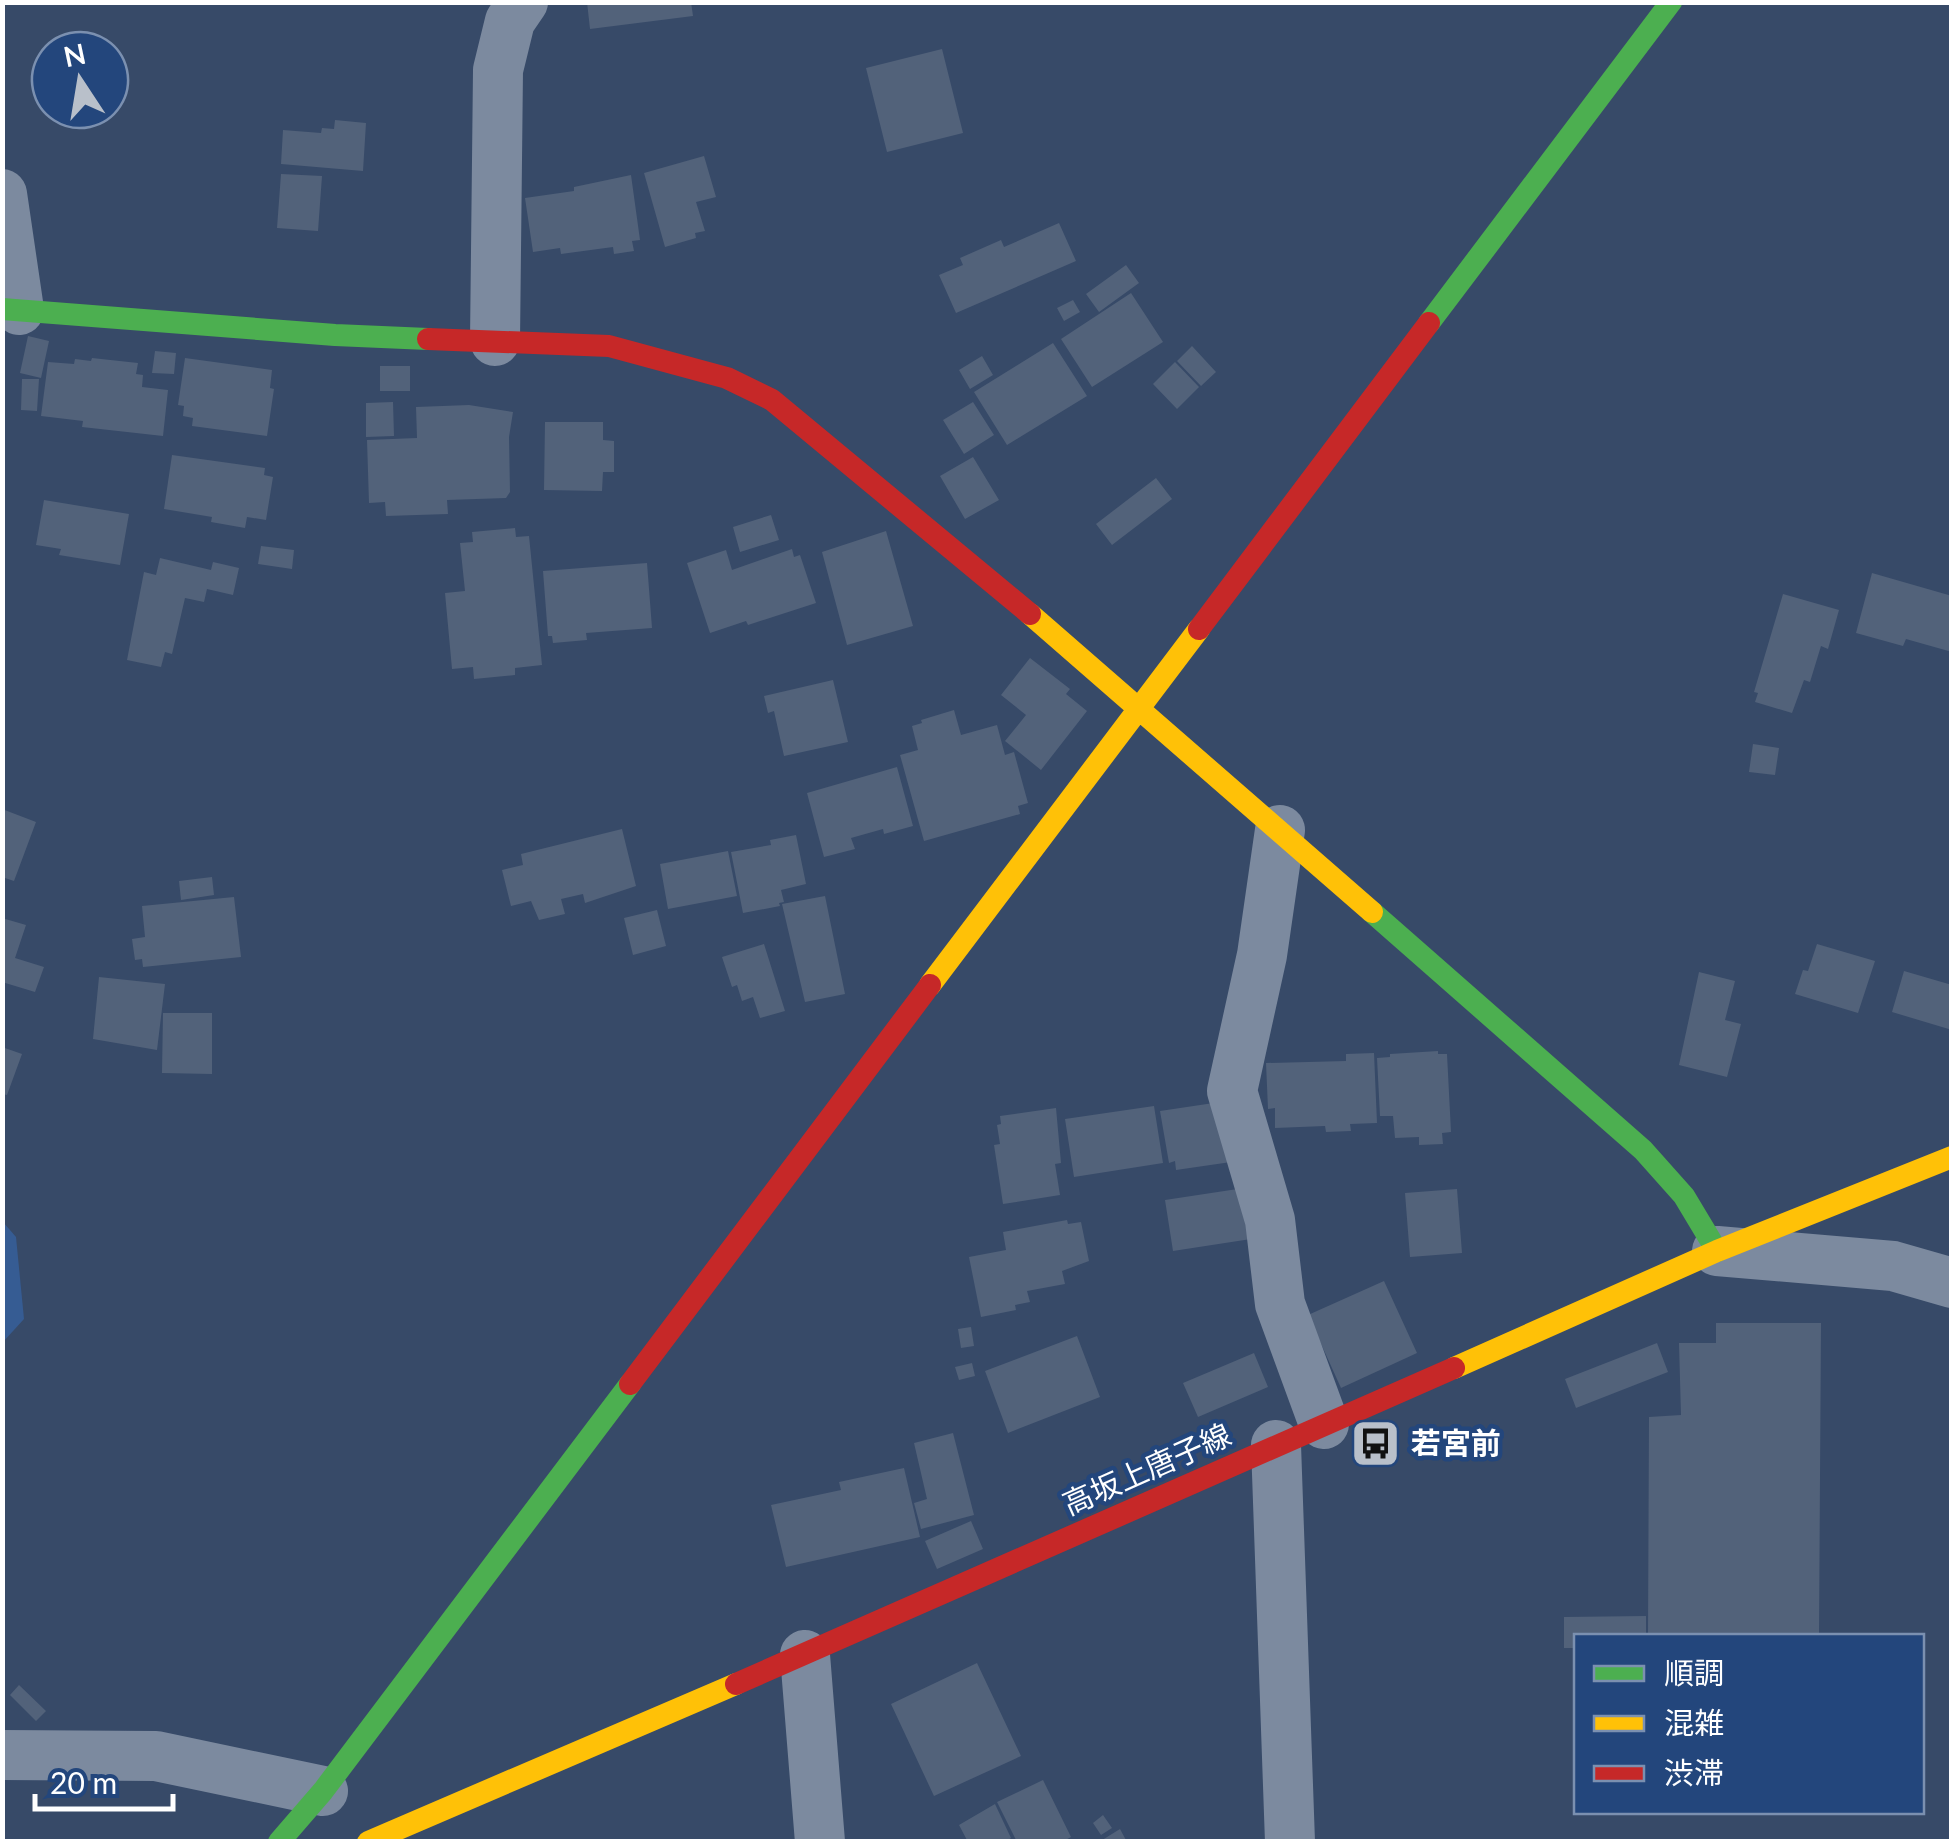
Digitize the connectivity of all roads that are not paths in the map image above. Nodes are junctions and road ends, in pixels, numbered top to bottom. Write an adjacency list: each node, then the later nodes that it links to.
1 (523, 2): 5 (street)
2 (1671, 2): 6 (street)
3 (2, 194): 4 (street)
4 (11, 310): 5 (street)
5 (496, 341): 6 (street)
6 (1139, 707): 7 (street); 15 (street)
7 (1280, 830): 9 (street); 11 (street)
8 (1952, 1157): 9 (street, 高坂上唐子線)
9 (1718, 1251): 10 (street); 11 (street, 高坂上唐子線)
10 (1952, 1283)
11 (1324, 1424): 12 (street, 高坂上唐子線)
12 (1276, 1445): 13 (street, 高坂上唐子線); 19 (street)
13 (805, 1655): 17 (street, 高坂上唐子線); 18 (street)
14 (2, 1755): 15 (street)
15 (324, 1790): 16 (street)
16 (279, 1842)
17 (368, 1842)
18 (820, 1842)
19 (1290, 1842)

